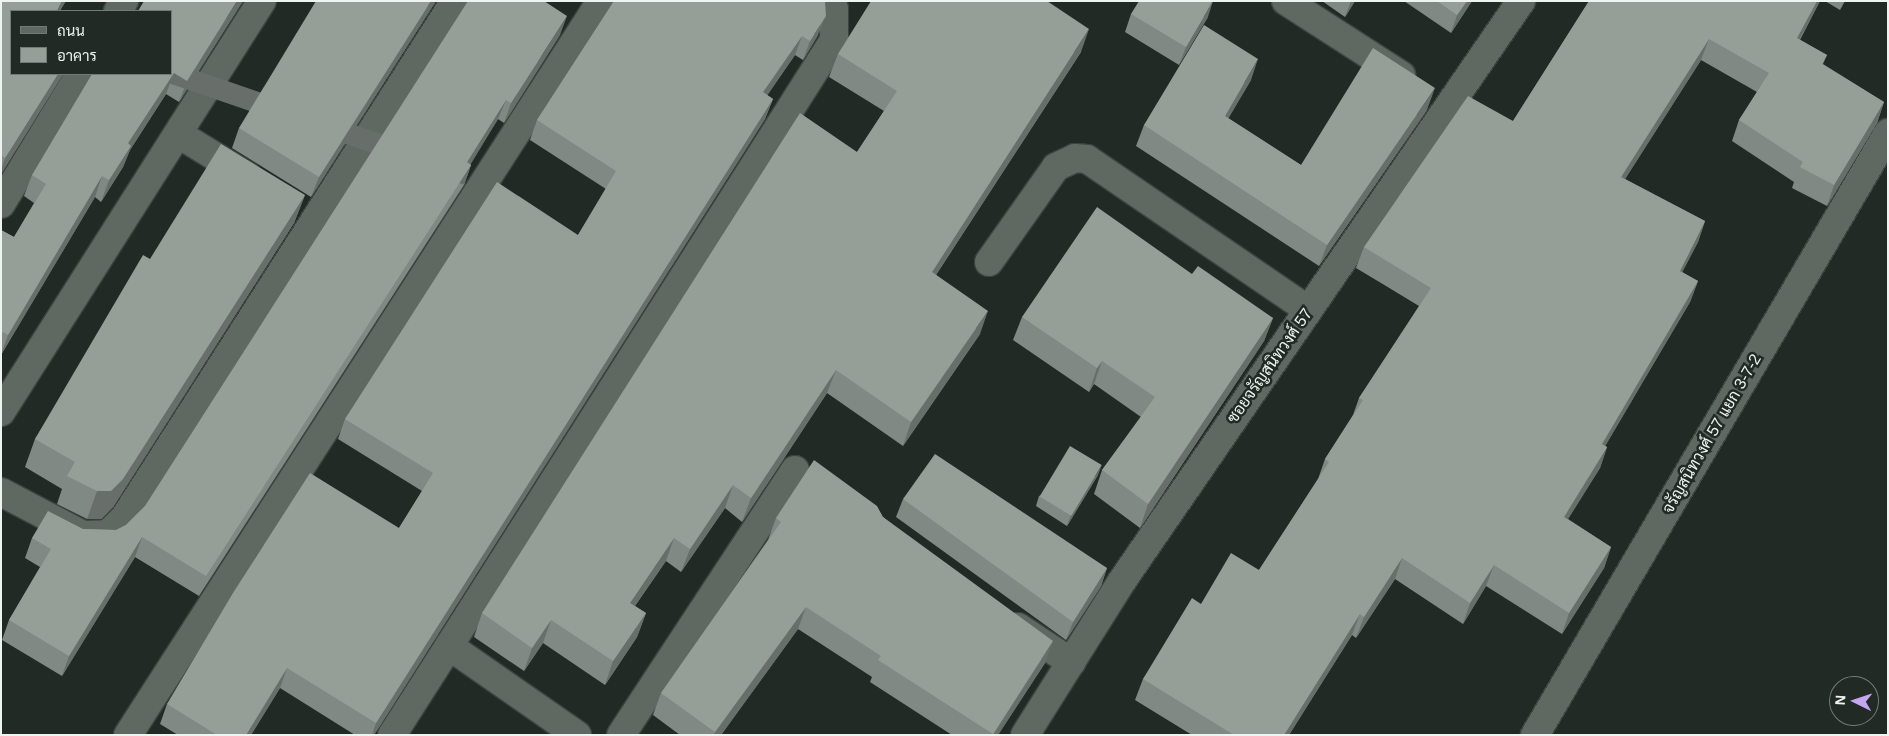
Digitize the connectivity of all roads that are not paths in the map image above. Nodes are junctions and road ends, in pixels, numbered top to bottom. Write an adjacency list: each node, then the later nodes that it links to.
1 (262, 1): 10 (street)
2 (455, 1): 14 (street)
3 (601, 1): 26 (street)
4 (831, 1): 23 (street)
5 (1286, 1): 8 (street)
6 (1521, 1): 8 (street, ซอยจรัญสนิทวงศ์ 57)
7 (79, 75): 12 (street)
8 (1449, 105): 16 (street, ซอยจรัญสนิทวงศ์ 57)
9 (1888, 133): 30 (street, จรัญสนิทวงศ์ 57 แยก 3-7-2)
10 (180, 135): 11 (street); 17 (street)
11 (269, 189)
12 (1, 204)
13 (293, 204): 14 (street)
14 (318, 219): 19 (street)
15 (989, 262): 16 (street)
16 (1308, 310): 21 (street, ซอยจรัญสนิทวงศ์ 57)
17 (1, 412)
18 (795, 470): 25 (street)
19 (1, 492)
20 (1097, 565): 21 (street)
21 (1122, 581): 24 (street, ซอยจรัญสนิทวงศ์ 57)
22 (1000, 613): 24 (street)
23 (448, 646): 27 (street); 28 (street)
24 (1071, 662): 29 (street, ซอยจรัญสนิทวงศ์ 57)
25 (627, 733)
26 (128, 735)
27 (392, 735)
28 (577, 735)
29 (1025, 735)
30 (1536, 735)

